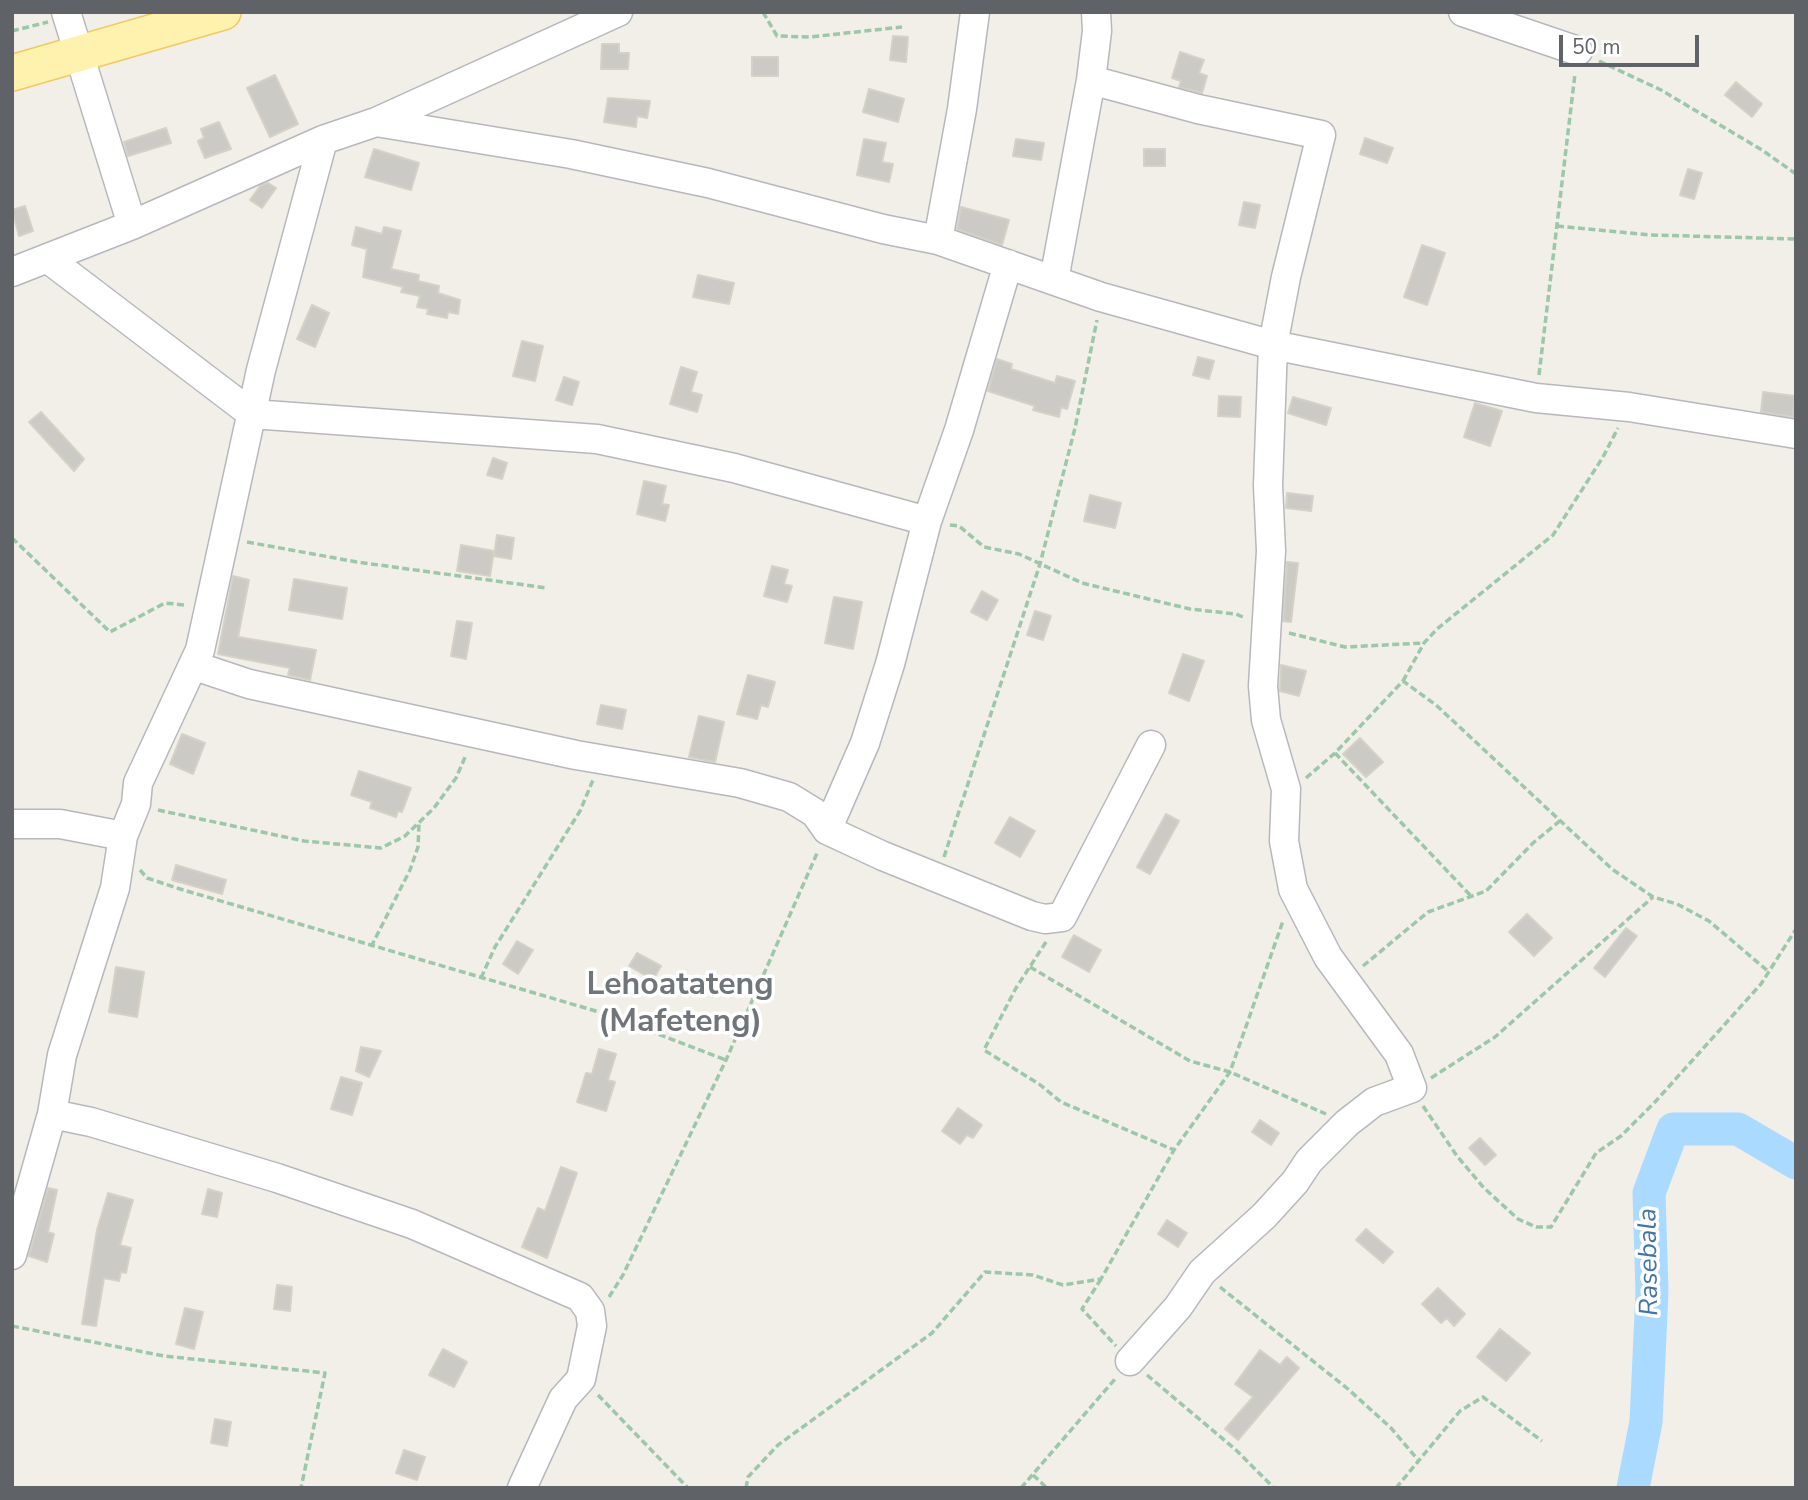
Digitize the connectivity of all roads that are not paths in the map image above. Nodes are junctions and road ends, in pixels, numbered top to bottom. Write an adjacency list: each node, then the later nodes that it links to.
1 (223, 12): 8 (main road)
2 (618, 12): 11 (street)
3 (975, 12): 14 (street)
4 (1096, 12): 10 (street)
5 (1463, 12): 7 (street)
6 (67, 15): 8 (street)
7 (1578, 51)
8 (80, 54): 9 (main road); 13 (street)
9 (12, 73)
10 (1091, 80): 18 (street); 19 (street)
11 (376, 122): 12 (street); 14 (street)
12 (323, 140): 13 (street); 20 (street)
13 (132, 225): 15 (street)
14 (937, 240): 16 (street)
15 (47, 258): 17 (street); 20 (street)
16 (1008, 264): 18 (street); 22 (street)
17 (12, 272)
18 (1054, 280): 19 (street)
19 (1273, 345): 21 (street); 30 (street)
20 (251, 414): 22 (street); 23 (street)
21 (1796, 434)
22 (928, 521): 26 (street)
23 (195, 666): 26 (street); 27 (street)
24 (1151, 745): 26 (street)
25 (12, 824): 27 (street)
26 (827, 830)
27 (121, 844): 28 (street)
28 (52, 1114): 29 (street); 31 (street)
29 (12, 1255)
30 (1130, 1361)
31 (522, 1488)

